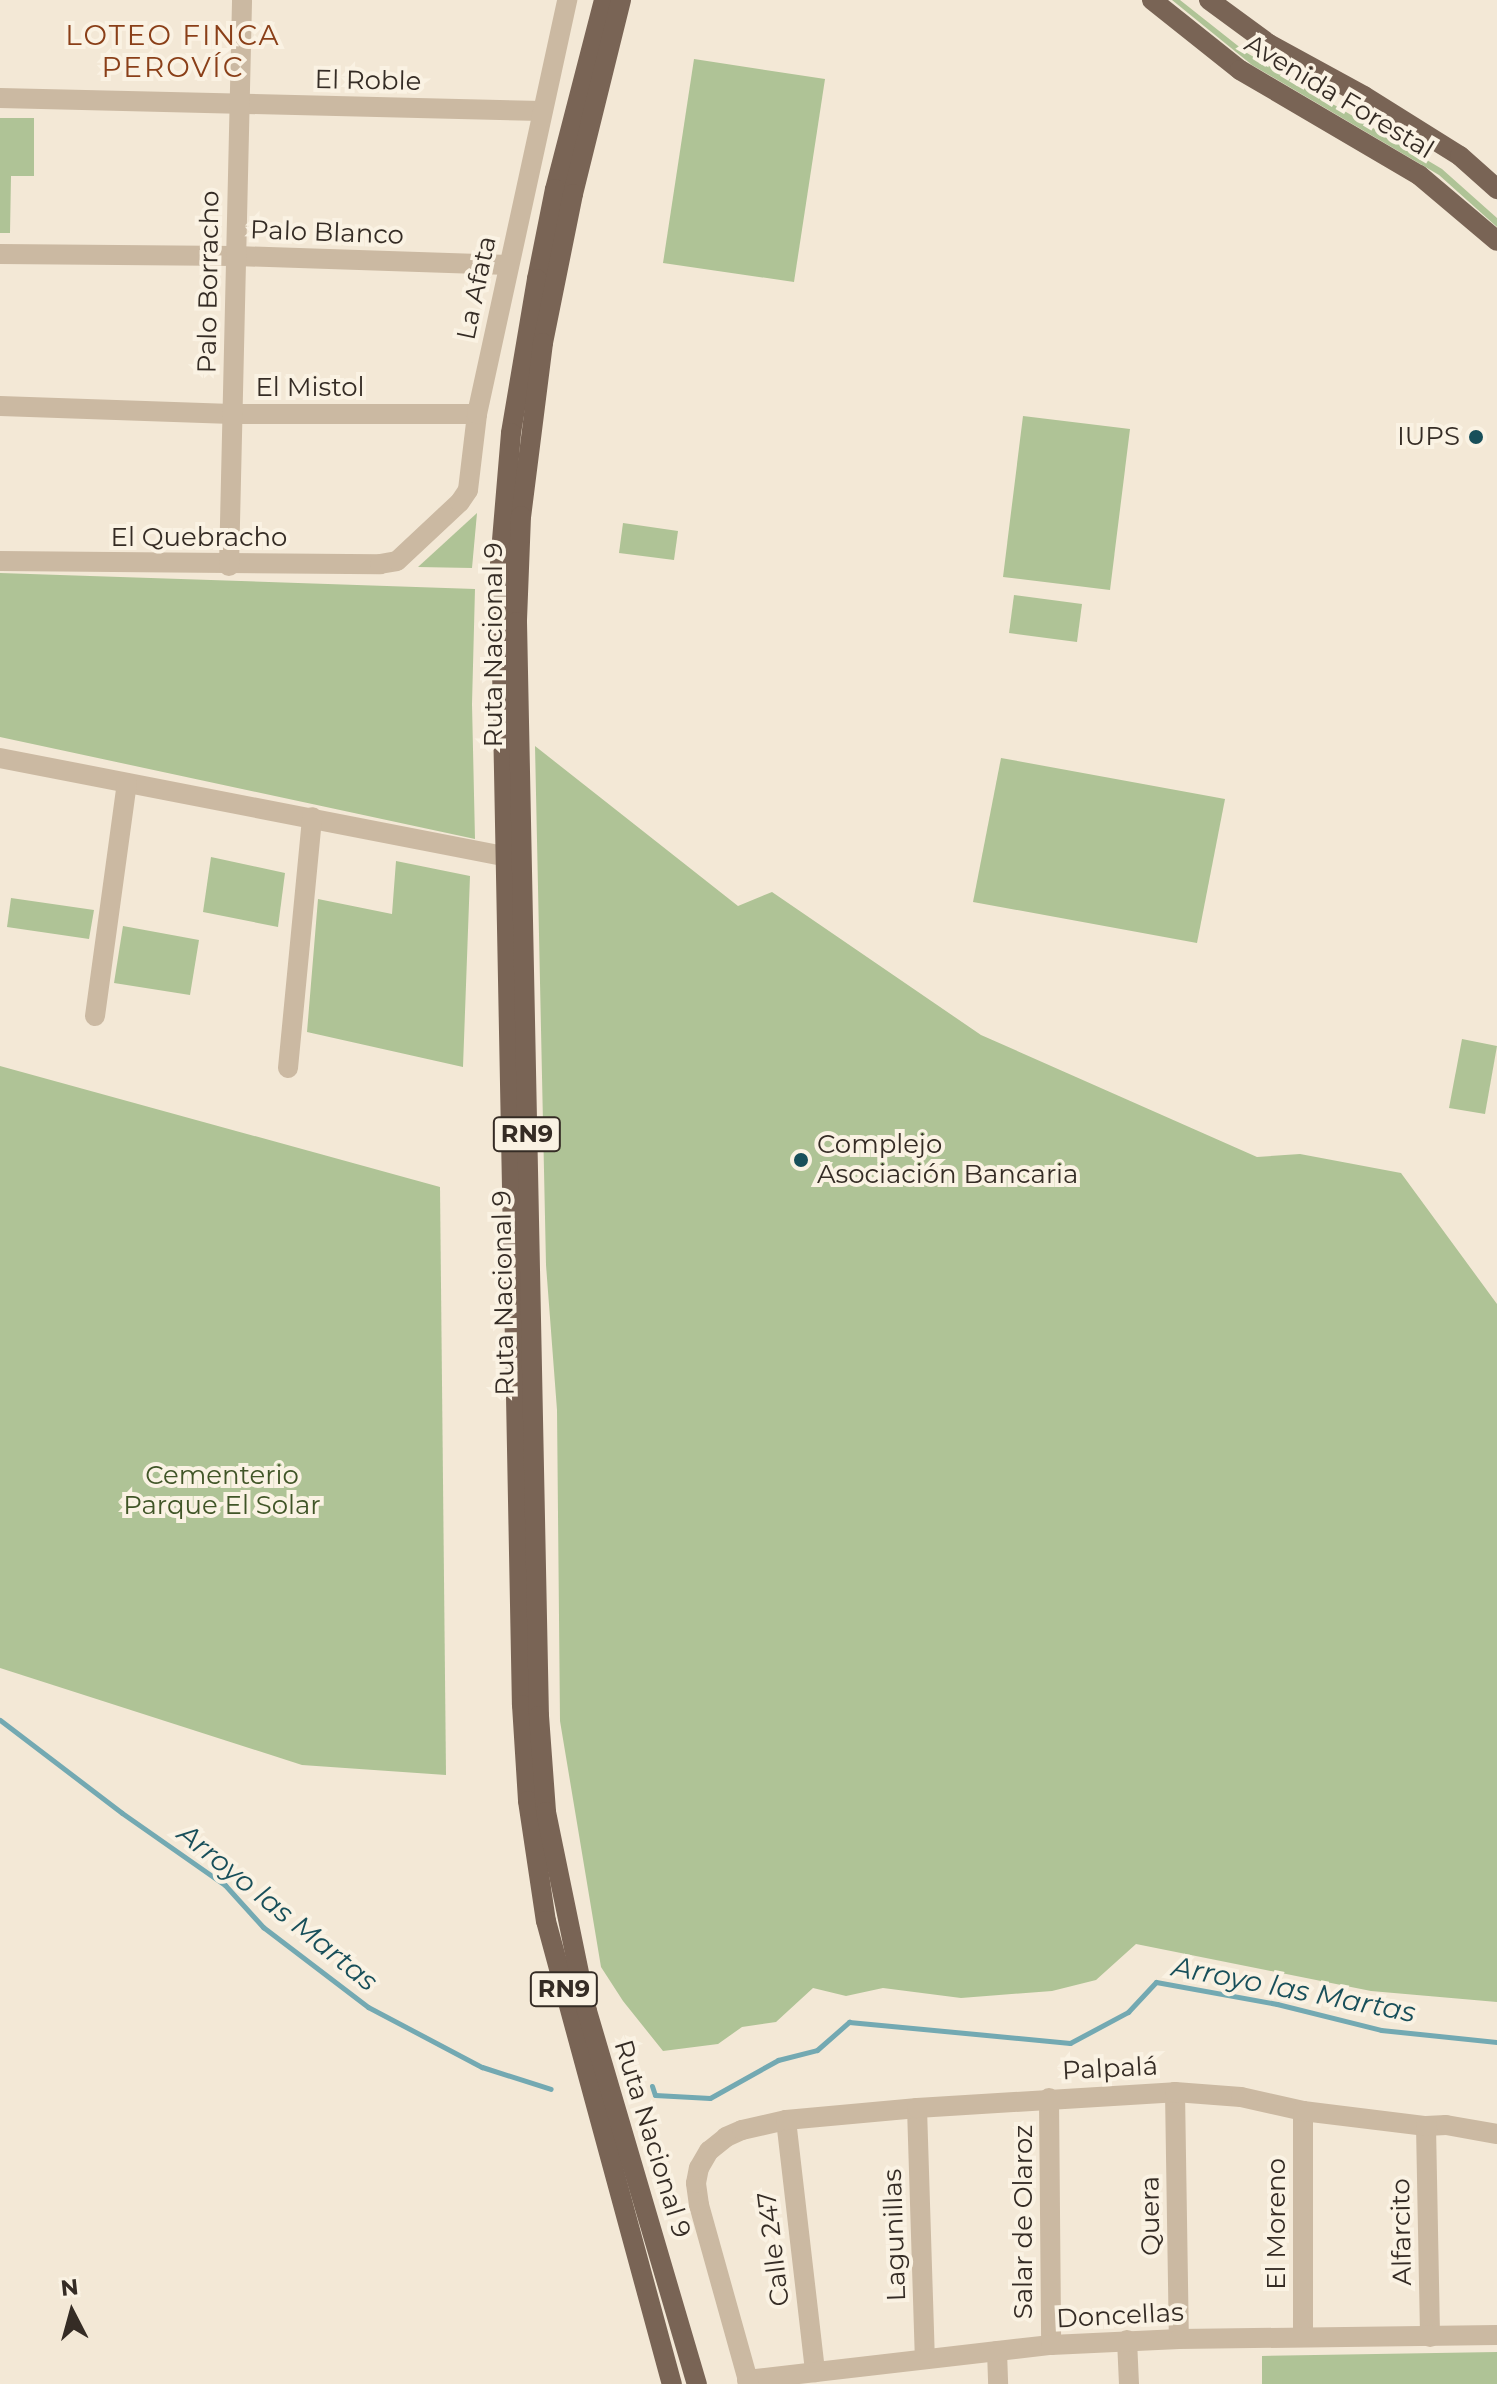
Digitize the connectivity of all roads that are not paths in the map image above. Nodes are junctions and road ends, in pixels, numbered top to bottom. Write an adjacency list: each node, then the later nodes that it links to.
1 (242, 0): 8 (street, Palo Borracho)
2 (567, 0): 9 (street, La Afata)
3 (604, 0): 24 (main road, Ruta Nacional 9 / RN9)
4 (621, 0): 48 (main road, Ruta Nacional 9 / RN9)
5 (1152, 0): 11 (main road, Avenida Forestal)
6 (1209, 0): 10 (main road, Avenida Forestal)
7 (0, 98): 8 (street, El Roble)
8 (240, 105): 9 (street, El Roble); 13 (street, Palo Borracho)
9 (542, 111): 14 (street, La Afata)
10 (1497, 189)
11 (1497, 241)
12 (0, 254): 13 (street, Palo Blanco)
13 (236, 256): 14 (street, Palo Blanco); 16 (street, Palo Borracho)
14 (509, 265): 17 (street, La Afata)
15 (0, 406): 16 (street, El Mistol)
16 (232, 414): 17 (street, El Mistol); 20 (street, Palo Borracho)
17 (477, 414): 19 (street, La Afata)
18 (0, 561): 20 (street, El Quebracho)
19 (397, 561): 20 (street, El Quebracho)
20 (229, 566)
21 (0, 758): 22 (street)
22 (127, 783): 23 (street); 25 (street)
23 (312, 817): 24 (street); 26 (street)
24 (503, 856): 41 (main road, Ruta Nacional 9 / RN9)
25 (95, 1016)
26 (288, 1068)
27 (1175, 2092): 28 (street, Palpalá); 30 (street, Palpalá); 37 (street, Quera)
28 (1049, 2098): 29 (street, Palpalá); 39 (street, Salar de Olaroz)
29 (917, 2108): 31 (street, Palpalá); 42 (street, Lagunillas)
30 (1303, 2111): 32 (street, Palpalá); 35 (street, El Moreno)
31 (786, 2120): 43 (street, Calle 247); 45 (street, Palpalá)
32 (1426, 2126): 33 (street, Palpalá); 36 (street, Alfarcito)
33 (1497, 2134)
34 (1497, 2335): 36 (street, Doncellas)
35 (1303, 2337): 36 (street, Doncellas); 37 (street, Doncellas)
36 (1430, 2337)
37 (1179, 2339): 38 (street, Doncellas)
38 (1127, 2340): 39 (street, Doncellas); 50 (street)
39 (1051, 2345): 40 (street, Doncellas)
40 (997, 2351): 42 (street, Doncellas); 49 (street, Salar de Olaroz)
41 (665, 2359): 46 (main road, Ruta Nacional 9 / RN9); 47 (main road)
42 (925, 2359): 44 (street, Doncellas)
43 (815, 2372): 44 (street, Doncellas); 45 (street, Doncellas)
44 (881, 2374)
45 (748, 2382)
46 (672, 2384)
47 (679, 2384)
48 (697, 2384)
49 (998, 2384)
50 (1129, 2384)

